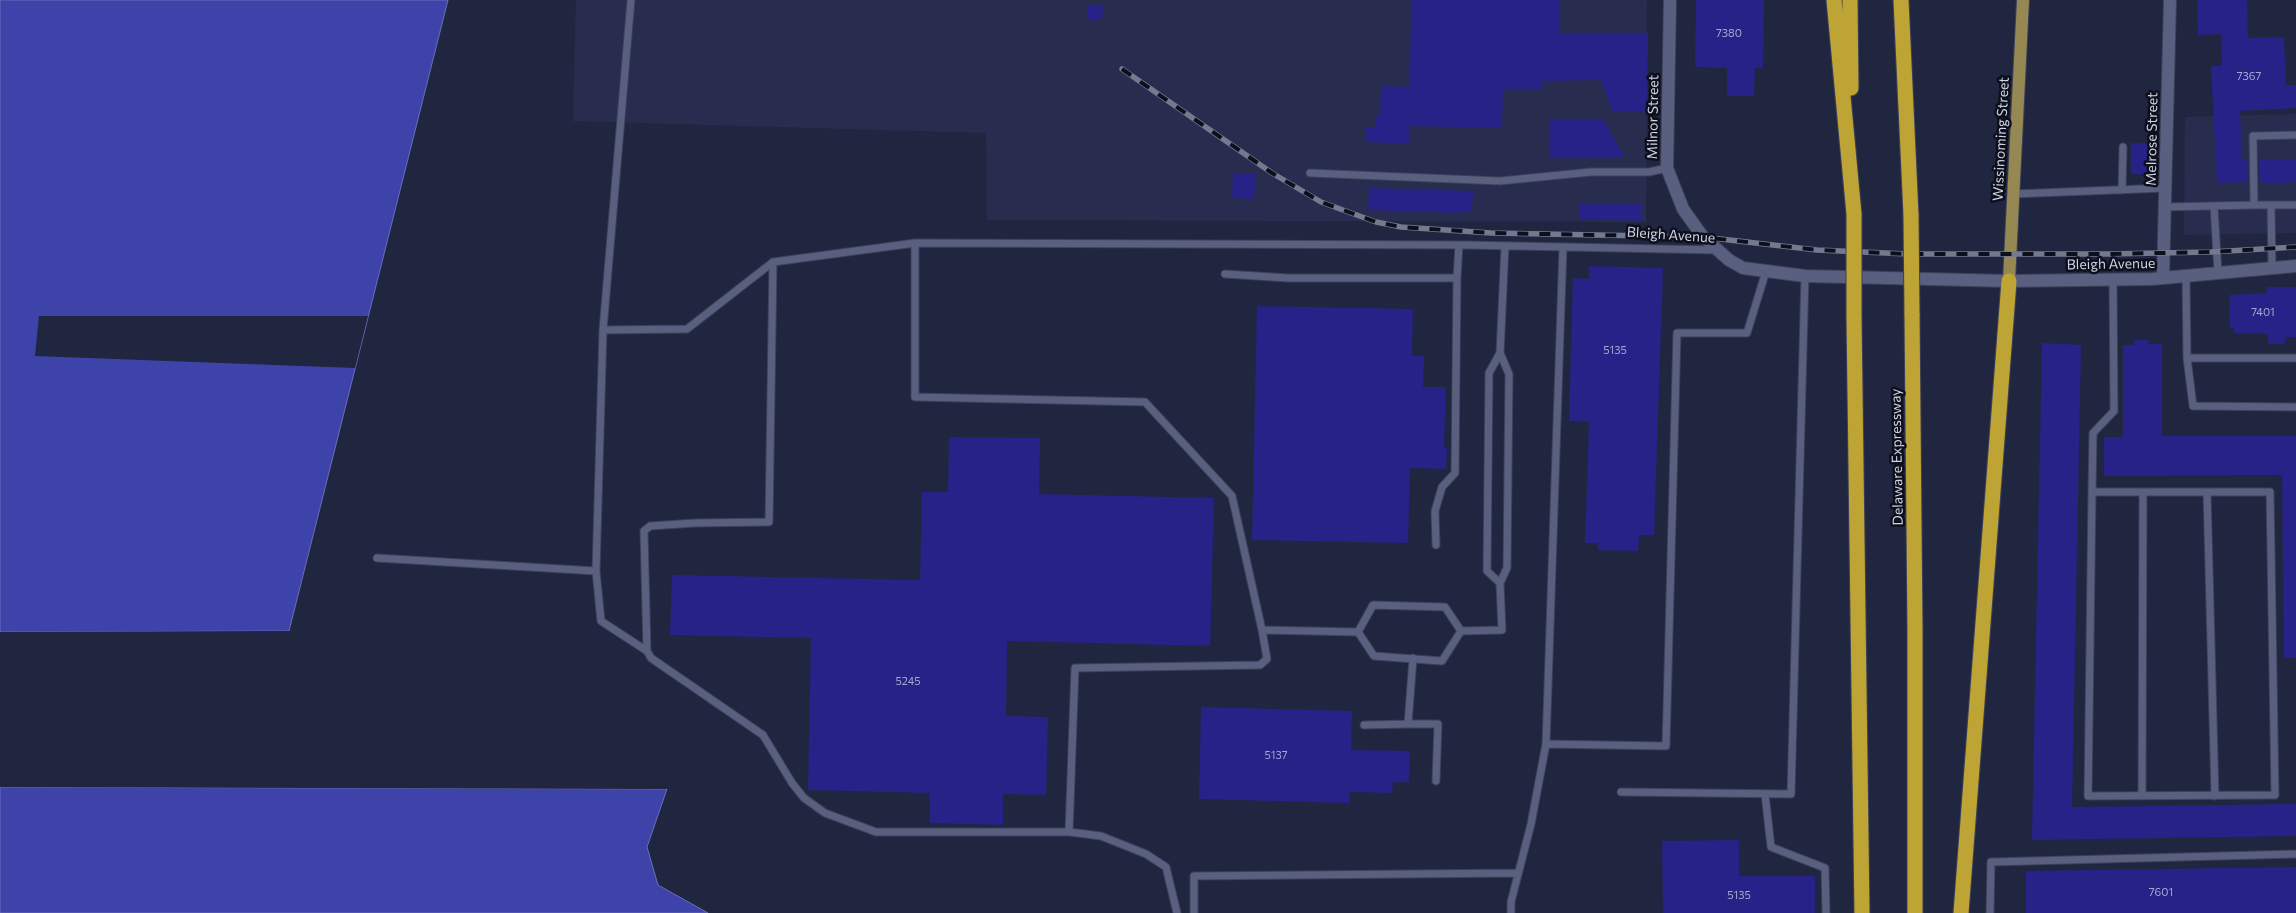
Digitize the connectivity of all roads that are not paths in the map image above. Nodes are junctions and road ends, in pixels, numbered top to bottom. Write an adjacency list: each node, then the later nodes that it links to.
1 (631, 0): 38 (lane)
2 (1670, 0): 10 (main road, Milnor Street)
3 (1834, 0): 20 (highway)
4 (1850, 0): 20 (highway)
5 (1901, 0): 71 (highway, Delaware Expressway, bridge)
6 (2023, 0): 14 (main road, Wissinoming Street)
7 (2170, 0): 12 (main road, Melrose Street)
8 (2296, 135): 16 (lane)
9 (2123, 147): 13 (lane)
10 (1668, 168): 11 (lane); 25 (main road, Milnor Street)
11 (1310, 174)
12 (2166, 188): 13 (lane); 19 (main road, Melrose Street)
13 (2122, 190): 14 (lane)
14 (2013, 194): 36 (main road, Wissinoming Street)
15 (2296, 204): 17 (lane)
16 (2254, 205): 17 (lane); 18 (lane)
17 (2271, 205): 28 (lane)
18 (2214, 206): 19 (lane); 30 (lane)
19 (2165, 207): 35 (main road, Melrose Street)
20 (1854, 214): 70 (highway, bridge)
21 (915, 243): 22 (lane, Bleigh Avenue); 26 (lane, Bleigh Avenue); 50 (lane)
22 (1459, 245): 23 (lane, Bleigh Avenue); 34 (lane)
23 (1505, 246): 24 (lane, Bleigh Avenue); 39 (lane)
24 (1563, 247): 25 (lane, Bleigh Avenue); 57 (lane)
25 (1716, 250): 29 (main road, Bleigh Avenue)
26 (772, 262): 38 (lane); 53 (lane)
27 (2296, 266): 28 (main road, Bleigh Avenue)
28 (2272, 268): 30 (main road, Bleigh Avenue)
29 (1766, 271): 32 (main road, Bleigh Avenue); 57 (lane)
30 (2218, 273): 33 (main road, Bleigh Avenue)
31 (1225, 274): 34 (lane)
32 (1805, 276): 36 (main road, Bleigh Avenue); 60 (lane)
33 (2186, 276): 35 (main road, Bleigh Avenue); 40 (lane)
34 (1457, 278): 46 (lane)
35 (2163, 278): 37 (main road, Bleigh Avenue)
36 (2009, 280): 37 (main road, Bleigh Avenue); 72 (highway)
37 (2113, 280): 43 (lane)
38 (603, 330): 48 (lane)
39 (1500, 353): 49 (lane); 49 (lane)
40 (2186, 358): 41 (lane); 42 (lane)
41 (2296, 358)
42 (2296, 407)
43 (2092, 492): 44 (lane); 61 (lane)
44 (2143, 492): 45 (lane); 61 (lane)
45 (2207, 492): 62 (lane); 62 (lane)
46 (1436, 545)
47 (377, 558): 48 (lane)
48 (596, 571): 53 (lane)
49 (1500, 583): 51 (lane)
50 (1262, 630): 52 (lane); 63 (lane)
51 (1461, 631): 52 (lane); 54 (lane)
52 (1358, 632): 54 (lane)
53 (647, 651): 63 (lane)
54 (1413, 658): 55 (lane)
55 (1408, 724): 56 (lane); 58 (lane)
56 (1364, 725)
57 (1546, 744): 65 (lane)
58 (1436, 781)
59 (1621, 792): 60 (lane)
60 (1765, 794): 69 (lane)
61 (2142, 796): 62 (lane)
62 (2215, 796)
63 (1069, 832): 66 (lane)
64 (2296, 854): 73 (lane)
65 (1518, 873): 67 (lane); 68 (lane)
66 (1176, 913)
67 (1194, 913)
68 (1511, 913)
69 (1826, 913)
70 (1862, 913)
71 (1915, 913)
72 (1961, 913)
73 (1990, 913)

